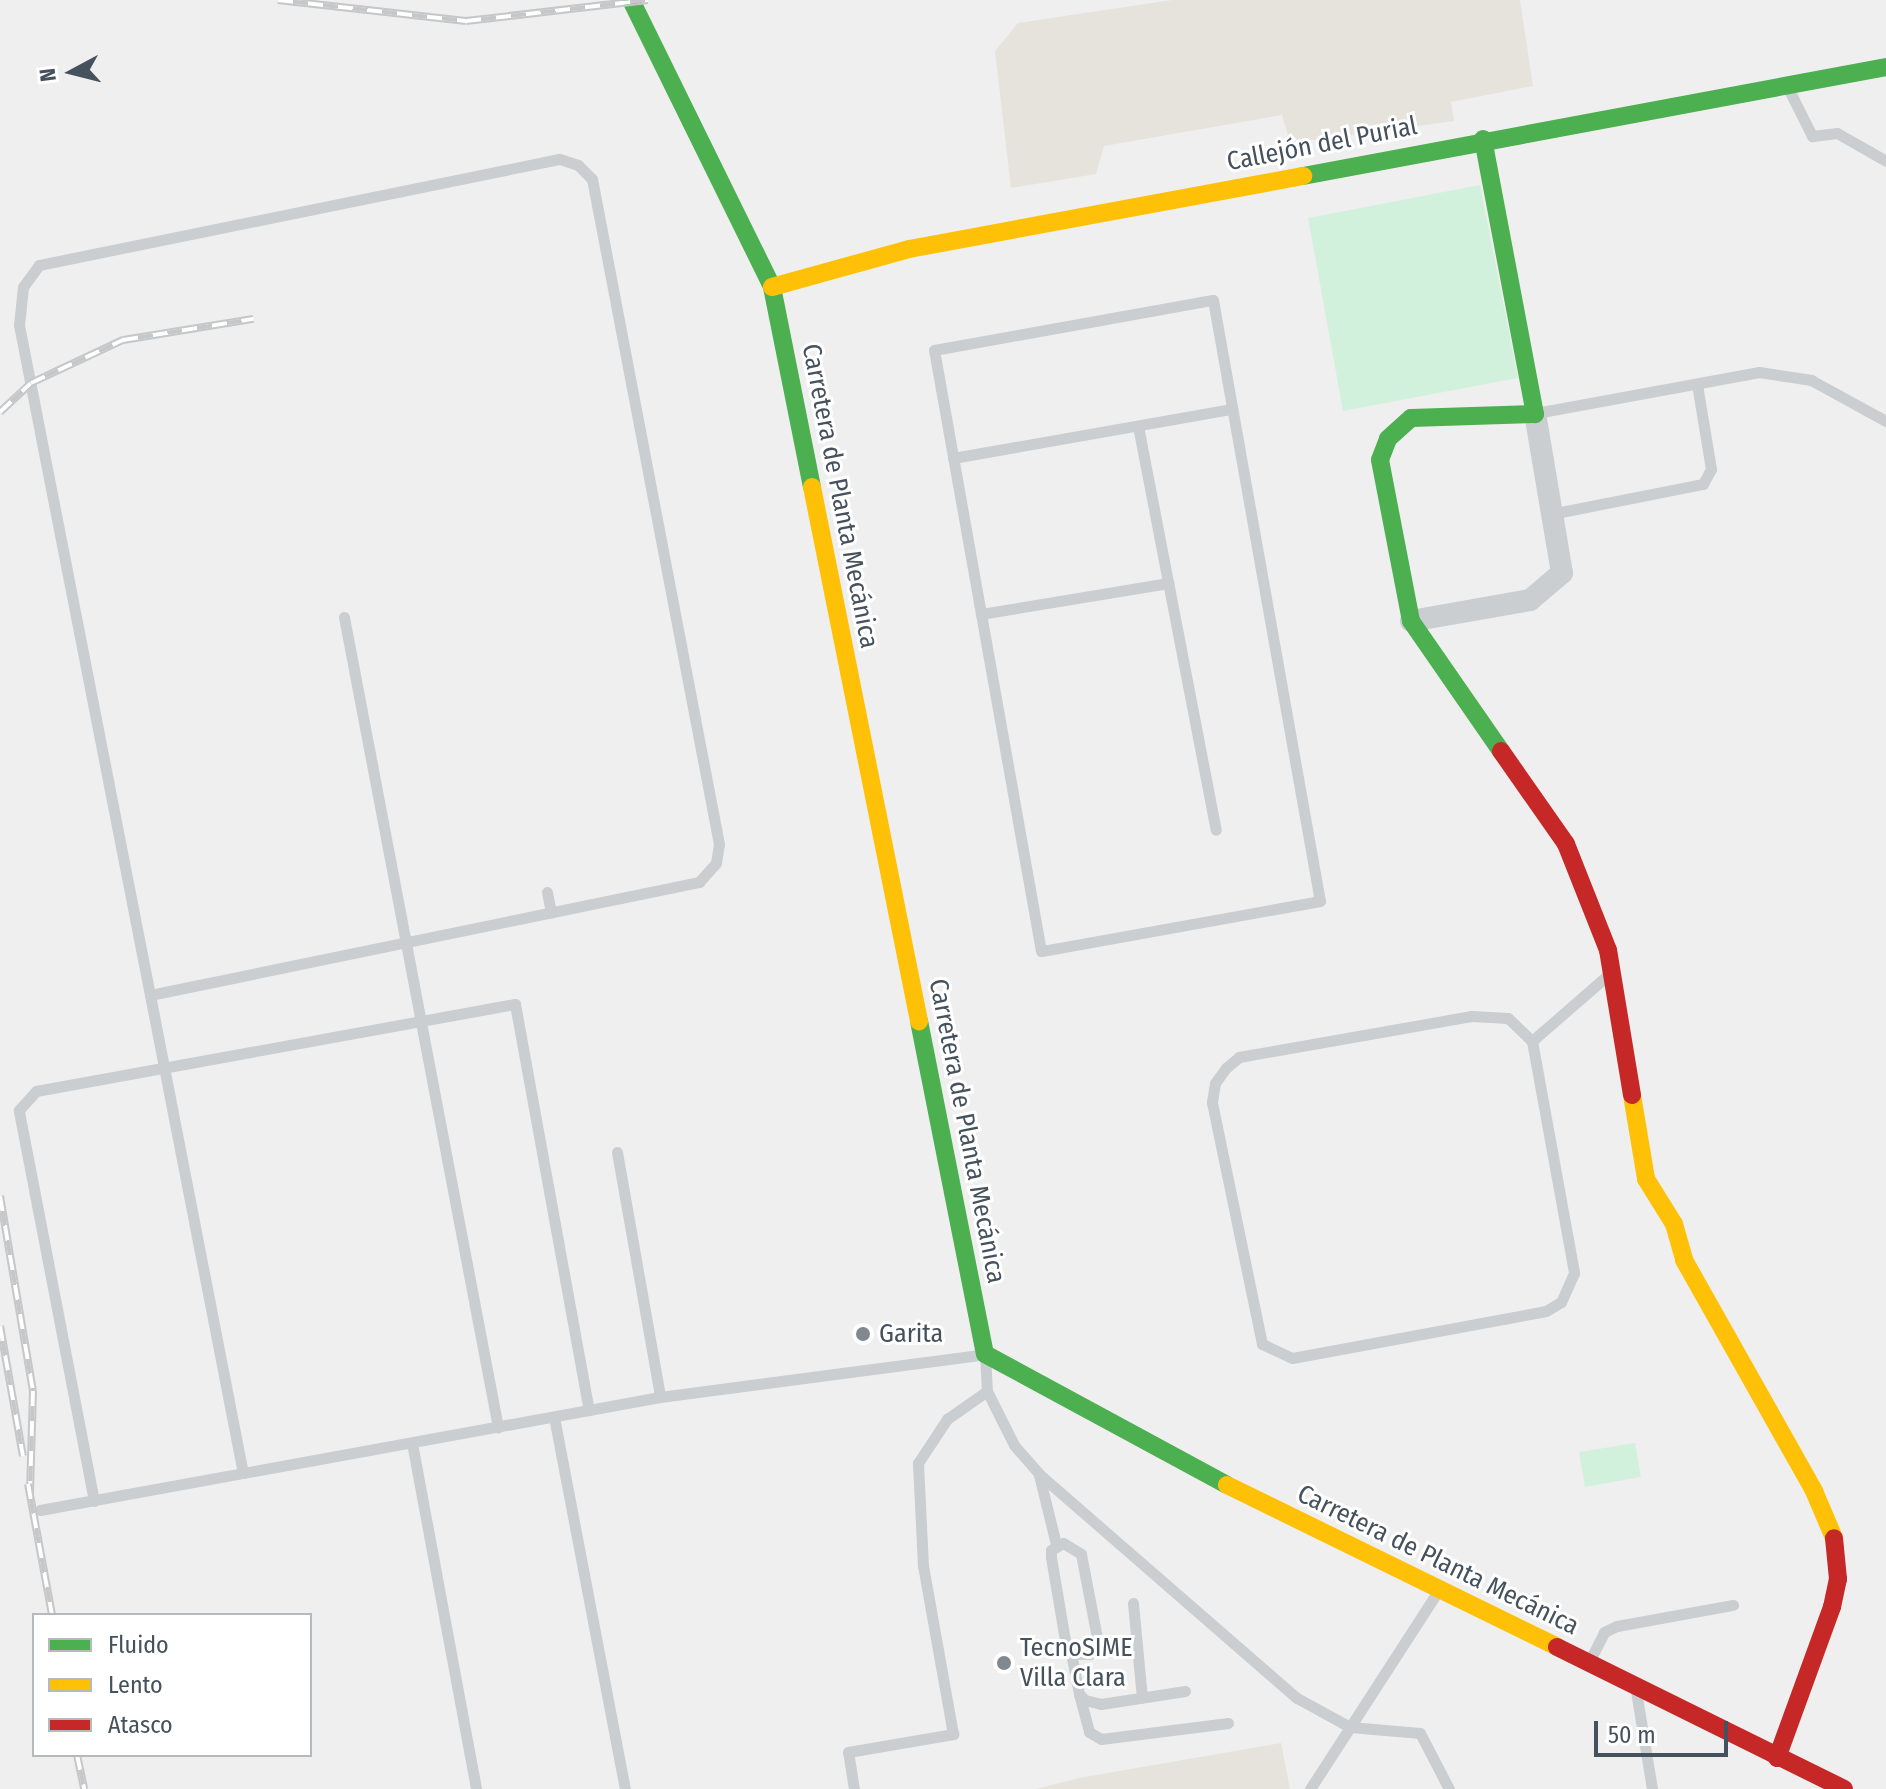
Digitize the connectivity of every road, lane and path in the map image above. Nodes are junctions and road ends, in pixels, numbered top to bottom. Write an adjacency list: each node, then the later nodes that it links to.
1 (631, 0): 6 (street, Carretera de Planta Mecánica)
2 (1886, 67): 3 (street, Callejón del Purial)
3 (1787, 86): 4 (street, Callejón del Purial); 5 (lane)
4 (1483, 139): 6 (street, Callejón del Purial); 9 (street)
5 (1886, 161)
6 (772, 287): 28 (street, Carretera de Planta Mecánica)
7 (1697, 384): 9 (lane); 10 (lane); 13 (lane)
8 (1232, 409): 11 (lane); 12 (lane); 15 (lane)
9 (1535, 414): 13 (street); 17 (street)
10 (1886, 421)
11 (1138, 426): 12 (lane); 14 (lane)
12 (953, 458): 15 (lane)
13 (1556, 513): 17 (street)
14 (1168, 583): 15 (lane); 18 (lane)
15 (981, 614)
16 (344, 617): 21 (lane)
17 (1411, 621): 22 (street)
18 (1216, 830)
19 (547, 892): 20 (lane)
20 (551, 913): 21 (lane); 23 (lane)
21 (406, 942): 23 (lane); 24 (lane)
22 (1611, 972): 25 (lane); 51 (street)
23 (150, 995): 26 (lane)
24 (421, 1022): 26 (lane); 31 (lane); 33 (lane)
25 (1532, 1041): 25 (lane)
26 (164, 1068): 35 (lane); 37 (lane)
27 (617, 1152): 30 (lane)
28 (985, 1354): 29 (lane); 30 (lane); 40 (street, Carretera de Planta Mecánica)
29 (987, 1391): 36 (lane); 54 (lane)
30 (660, 1397): 31 (lane)
31 (589, 1410): 32 (lane)
32 (554, 1417): 33 (lane); 53 (lane)
33 (498, 1427): 34 (lane)
34 (412, 1443): 35 (lane); 52 (lane)
35 (243, 1473): 37 (lane)
36 (1039, 1474): 39 (lane); 50 (lane)
37 (94, 1501): 38 (lane)
38 (40, 1510)
39 (1056, 1544): 43 (lane); 43 (lane)
40 (1439, 1590): 44 (street, Carretera de Planta Mecánica); 50 (lane)
41 (1133, 1603): 48 (lane)
42 (1733, 1605): 44 (lane)
43 (1071, 1653): 47 (lane)
44 (1588, 1664): 45 (street, Carretera de Planta Mecánica)
45 (1636, 1688): 51 (street, Carretera de Planta Mecánica); 57 (lane)
46 (1185, 1691): 48 (lane)
47 (1079, 1694): 48 (lane); 49 (lane)
48 (1142, 1698)
49 (1228, 1723)
50 (1350, 1727): 55 (lane); 56 (lane)
51 (1777, 1758): 58 (street, Carretera de Planta Mecánica)
52 (476, 1789)
53 (625, 1789)
54 (854, 1789)
55 (1310, 1789)
56 (1449, 1789)
57 (1652, 1789)
58 (1844, 1789)

